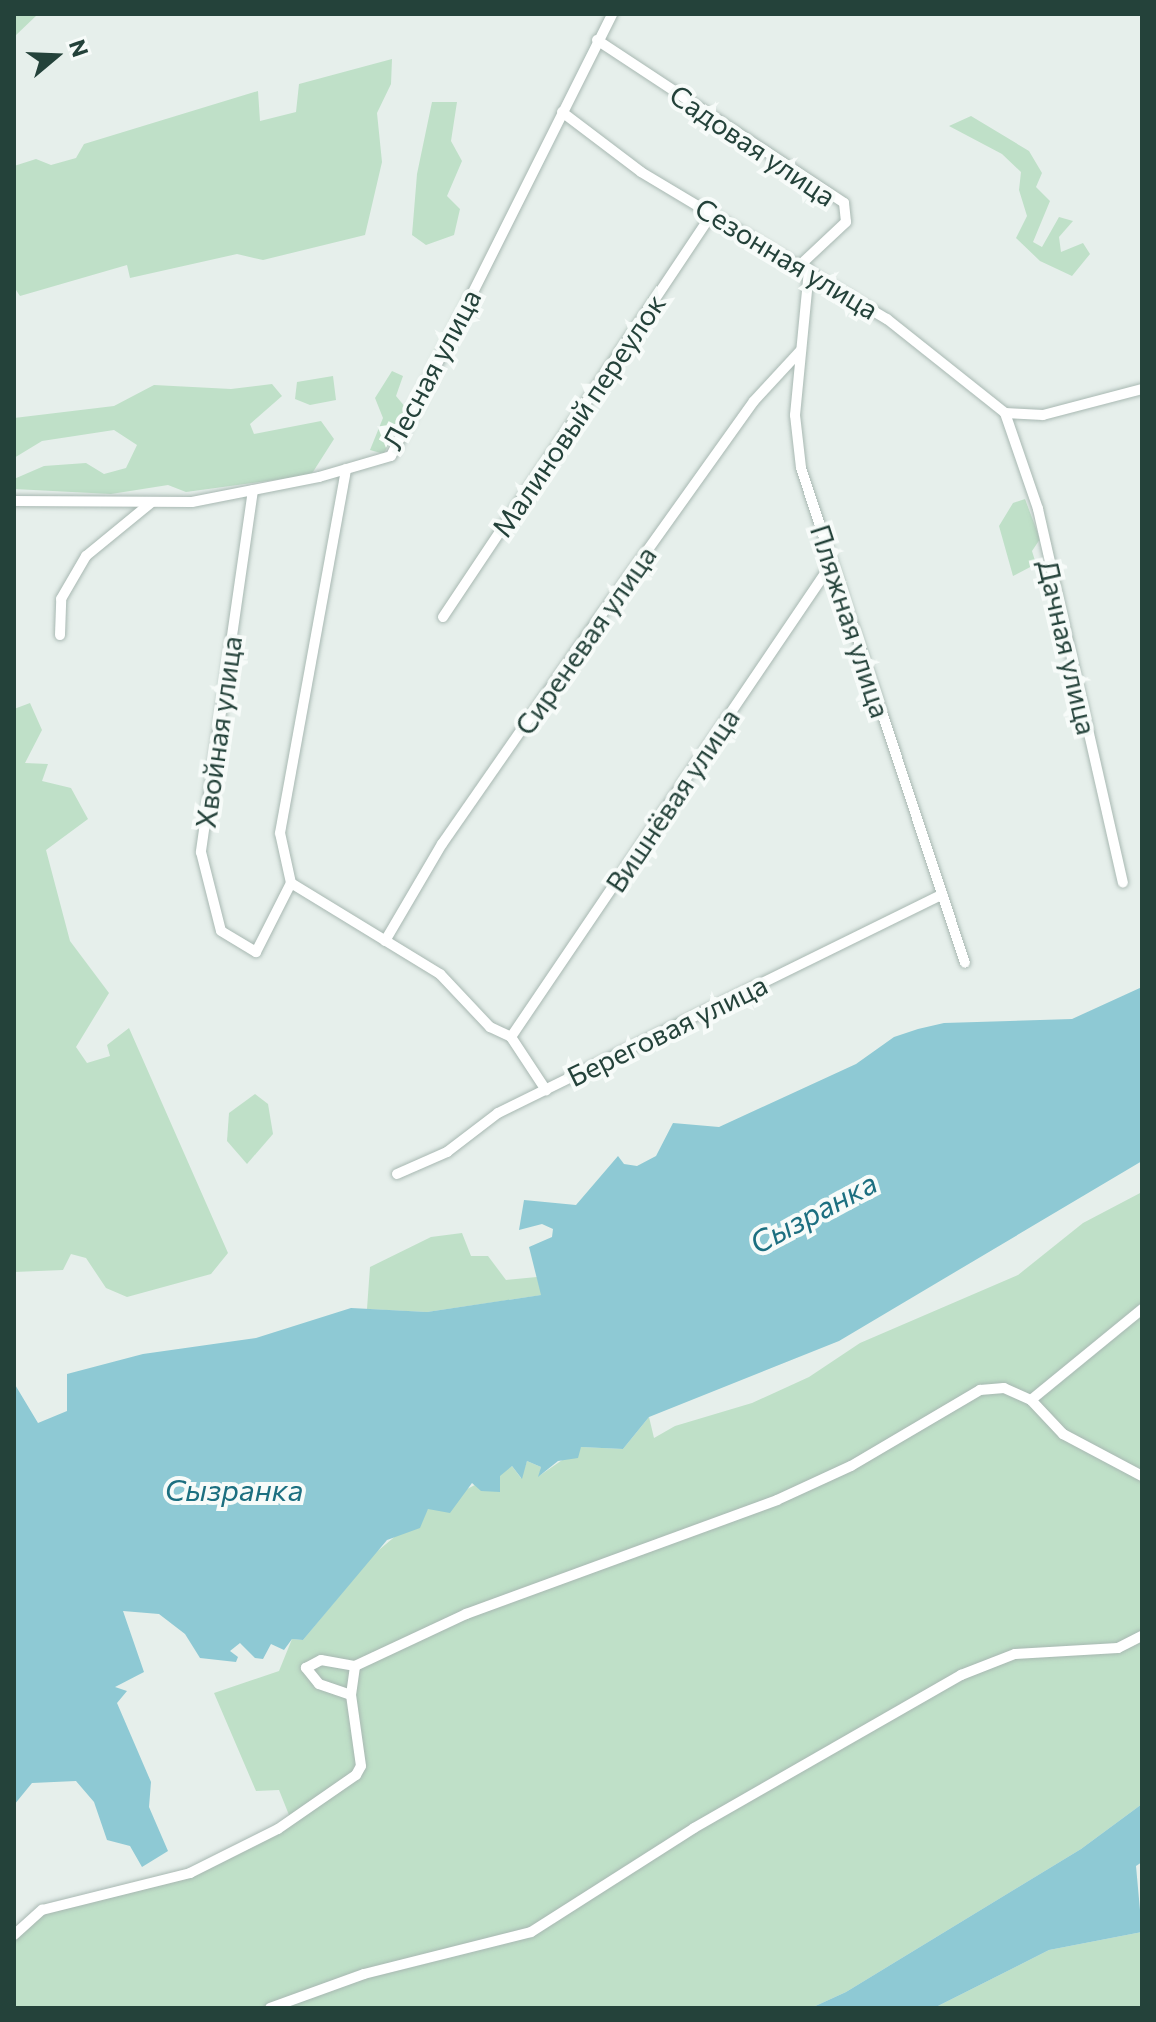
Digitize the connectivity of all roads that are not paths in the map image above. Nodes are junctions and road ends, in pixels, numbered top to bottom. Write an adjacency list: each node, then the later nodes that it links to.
1 (612, 14): 2 (street, Лесная улица)
2 (597, 40): 3 (street, Лесная улица); 5 (street, Садовая улица)
3 (562, 112): 4 (street, Сезонная улица); 9 (street, Лесная улица)
4 (712, 213): 5 (street, Сезонная улица); 14 (street, Малиновый переулок)
5 (805, 267): 6 (street, Пляжная улица); 8 (street, Сезонная улица)
6 (801, 350): 13 (street, Пляжная улица); 19 (street, Сиреневая улица)
7 (1142, 389): 8 (street)
8 (1005, 413): 16 (street, Дачная улица)
9 (346, 469): 10 (street); 17 (street, Лесная улица)
10 (253, 490): 12 (street); 17 (street, Хвойная улица)
11 (14, 501): 12 (street)
12 (152, 502): 15 (street)
13 (832, 563): 18 (street, Пляжная улица); 21 (street, Вишнёвая улица)
14 (443, 617)
15 (60, 635)
16 (1123, 882)
17 (291, 883): 19 (street)
18 (942, 895): 20 (street, Пляжная улица); 22 (street, Береговая улица)
19 (385, 941): 21 (street)
20 (965, 963)
21 (511, 1037): 22 (street)
22 (546, 1090): 23 (street, Береговая улица)
23 (397, 1174)
24 (1142, 1309): 25 (street)
25 (1031, 1400): 26 (street); 28 (street)
26 (1142, 1476)
27 (1142, 1636): 31 (street)
28 (355, 1666): 29 (street); 29 (street)
29 (351, 1695): 30 (street)
30 (14, 1935)
31 (270, 2008)

